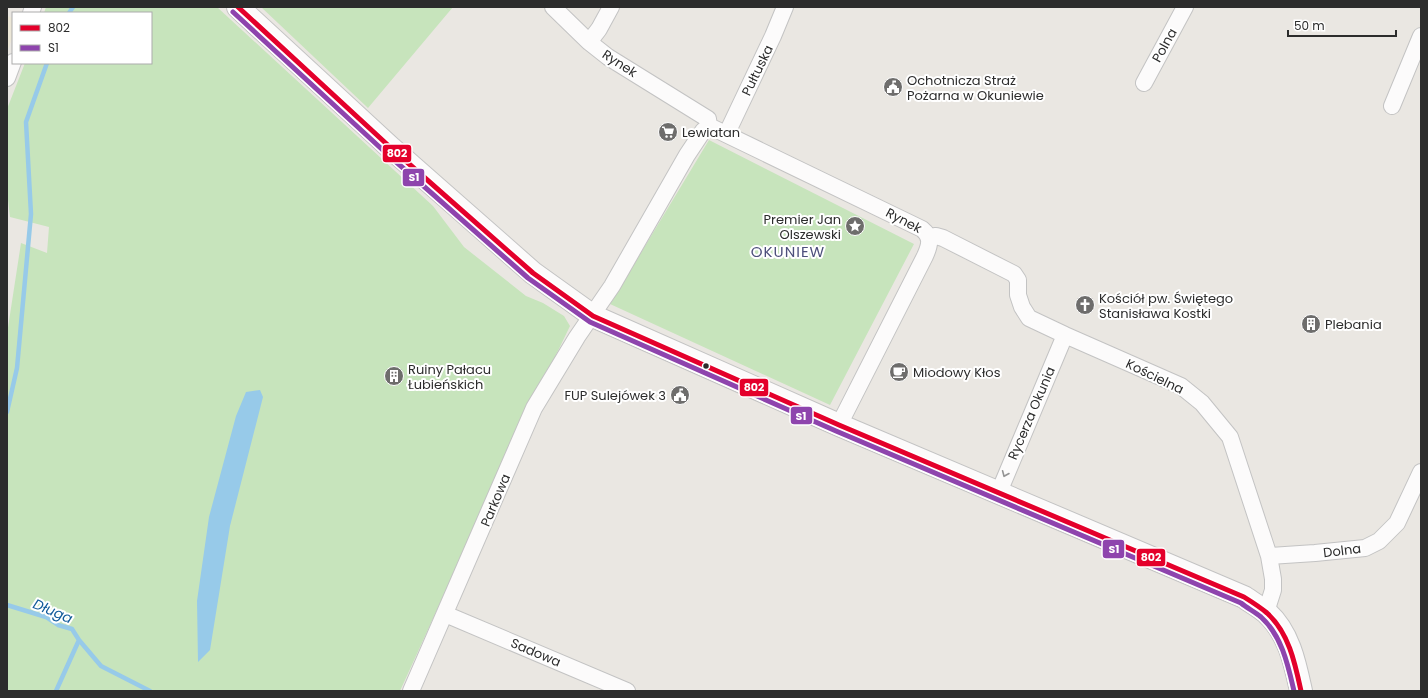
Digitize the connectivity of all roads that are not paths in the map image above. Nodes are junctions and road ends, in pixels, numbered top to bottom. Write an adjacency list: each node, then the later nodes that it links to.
1 (238, 7): 15 (main road)
2 (553, 7): 7 (street, Rynek)
3 (611, 7): 7 (street)
4 (785, 7): 13 (street, Pułtuska)
5 (1185, 7): 10 (street, Polna)
6 (1421, 36): 11 (street)
7 (589, 42): 12 (street, Rynek)
8 (12, 64): 9 (street)
9 (7, 78)
10 (1144, 83)
11 (1392, 106)
12 (709, 126): 13 (street, Rynek); 15 (street)
13 (727, 133): 14 (street, Rynek)
14 (930, 237): 16 (street, Kościelna); 17 (street, Rynek)
15 (592, 316): 17 (main road); 22 (street, Parkowa)
16 (1065, 335): 19 (street, Rycerza Okunia, one-way to 19); 20 (street, Kościelna)
17 (839, 425): 19 (main road)
18 (1421, 472): 20 (street, Dolna)
19 (999, 492): 21 (main road)
20 (1269, 556): 21 (street, Kościelna)
21 (1266, 612): 25 (main road)
22 (445, 614): 23 (street, Parkowa); 24 (street, Sadowa)
23 (411, 691)
24 (627, 691)
25 (1302, 691)

